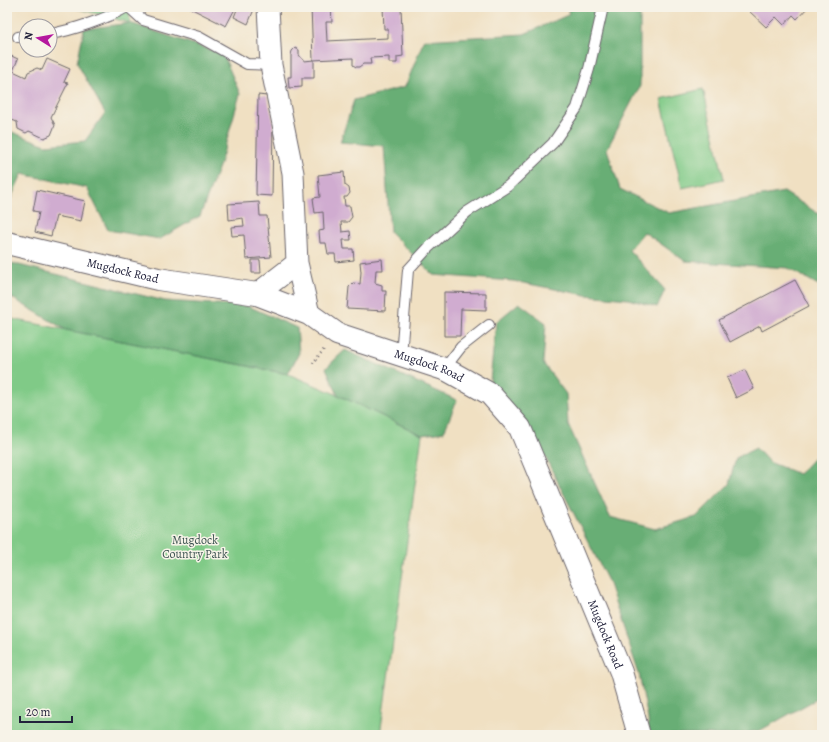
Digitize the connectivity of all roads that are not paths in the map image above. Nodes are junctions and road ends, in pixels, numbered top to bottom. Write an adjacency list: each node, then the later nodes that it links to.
1 (126, 7): 5 (lane)
2 (130, 7): 6 (lane)
3 (268, 7): 6 (street)
4 (603, 7): 12 (lane)
5 (58, 32)
6 (271, 65): 8 (street)
7 (7, 243): 9 (street, Mugdock Road)
8 (297, 263): 9 (street); 10 (street)
9 (257, 294): 10 (street, Mugdock Road)
10 (308, 314): 12 (street, Mugdock Road)
11 (489, 325): 13 (lane)
12 (401, 355): 13 (street, Mugdock Road)
13 (444, 369): 14 (street, Mugdock Road)
14 (639, 735)

